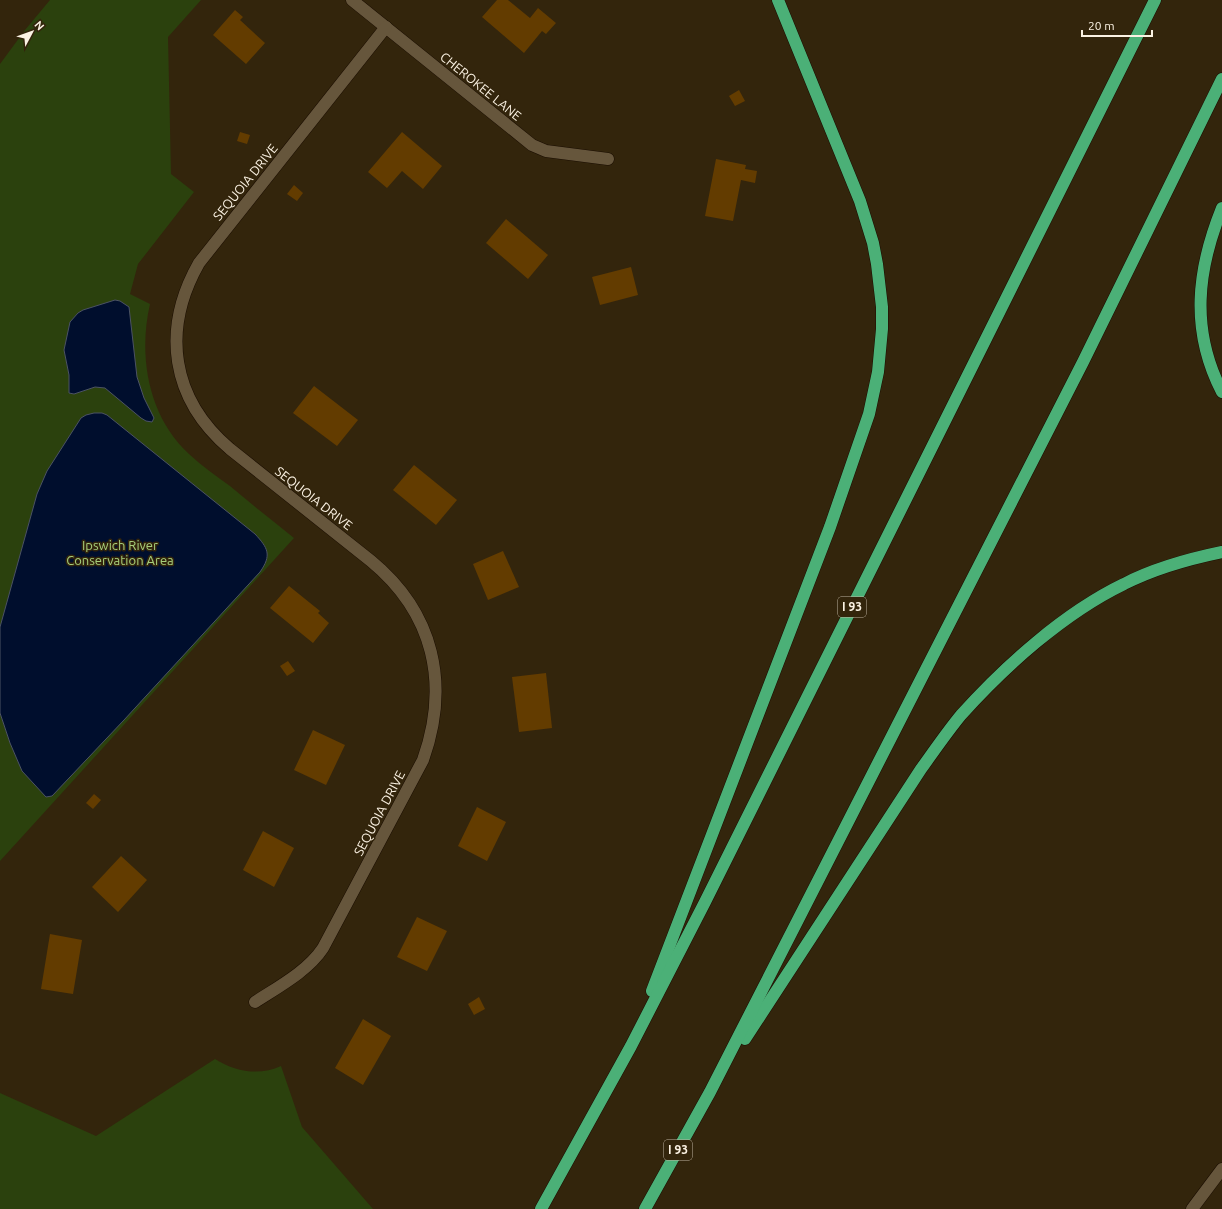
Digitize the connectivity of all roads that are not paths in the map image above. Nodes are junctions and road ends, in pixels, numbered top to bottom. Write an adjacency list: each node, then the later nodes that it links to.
1 (352, 0): 4 (street, CHEROKEE LANE)
2 (778, 0): 11 (highway)
3 (1155, 0): 11 (highway, I 93)
4 (386, 27): 6 (street, CHEROKEE LANE); 10 (street, SEQUOIA DRIVE)
5 (1222, 79): 12 (highway, I 93)
6 (608, 159)
7 (1222, 208): 8 (highway)
8 (1222, 392)
9 (1222, 552): 12 (highway)
10 (255, 1002)
11 (631, 1046): 14 (highway, I 93)
12 (710, 1092): 15 (highway, I 93)
13 (1222, 1169): 16 (street)
14 (541, 1209)
15 (645, 1209)
16 (1192, 1209)

